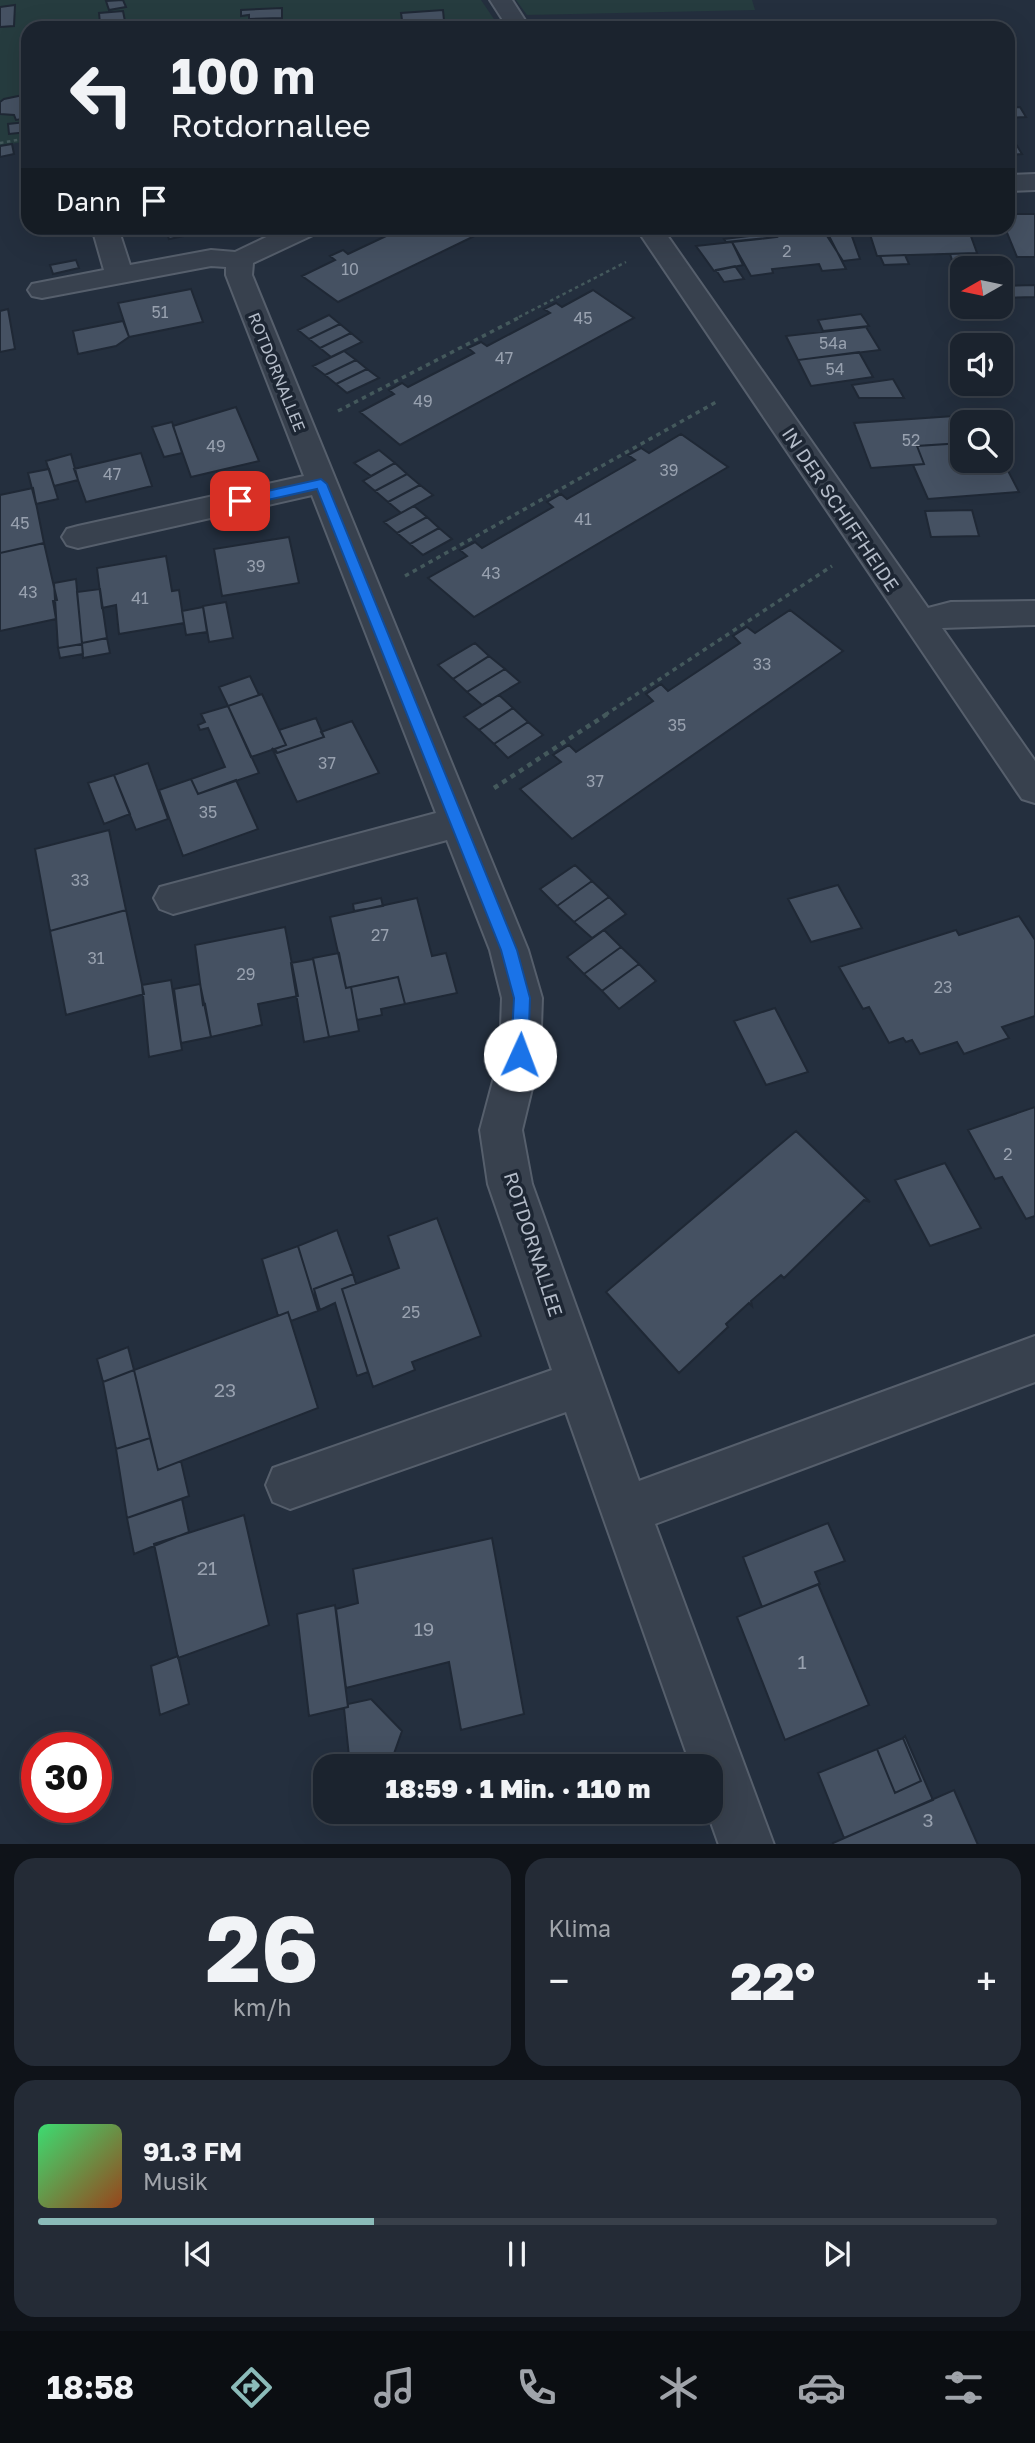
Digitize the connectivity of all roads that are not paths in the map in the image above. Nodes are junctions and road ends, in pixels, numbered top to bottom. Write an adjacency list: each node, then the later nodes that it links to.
1 (501, 0): 2 (street)
2 (514, 21)
3 (1035, 182): 4 (street)
4 (1015, 183)
5 (108, 235): 9 (street)
6 (289, 235): 8 (street)
7 (654, 236): 14 (street, IN DER SCHIFFHEIDE)
8 (240, 260): 9 (street); 11 (street, ROTDORNALLEE)
9 (119, 275): 10 (street)
10 (42, 290)
11 (321, 484): 12 (street); 16 (street, ROTDORNALLEE)
12 (78, 537)
13 (1035, 614): 14 (street)
14 (918, 622): 15 (street, IN DER SCHIFFHEIDE)
15 (1035, 789)
16 (457, 818): 17 (street); 19 (street, ROTDORNALLEE)
17 (173, 898)
18 (1035, 1359): 21 (street)
19 (581, 1383): 20 (street); 21 (street, ROTDORNALLEE)
20 (290, 1485)
21 (625, 1511): 22 (street, ROTDORNALLEE)
22 (747, 1844)

